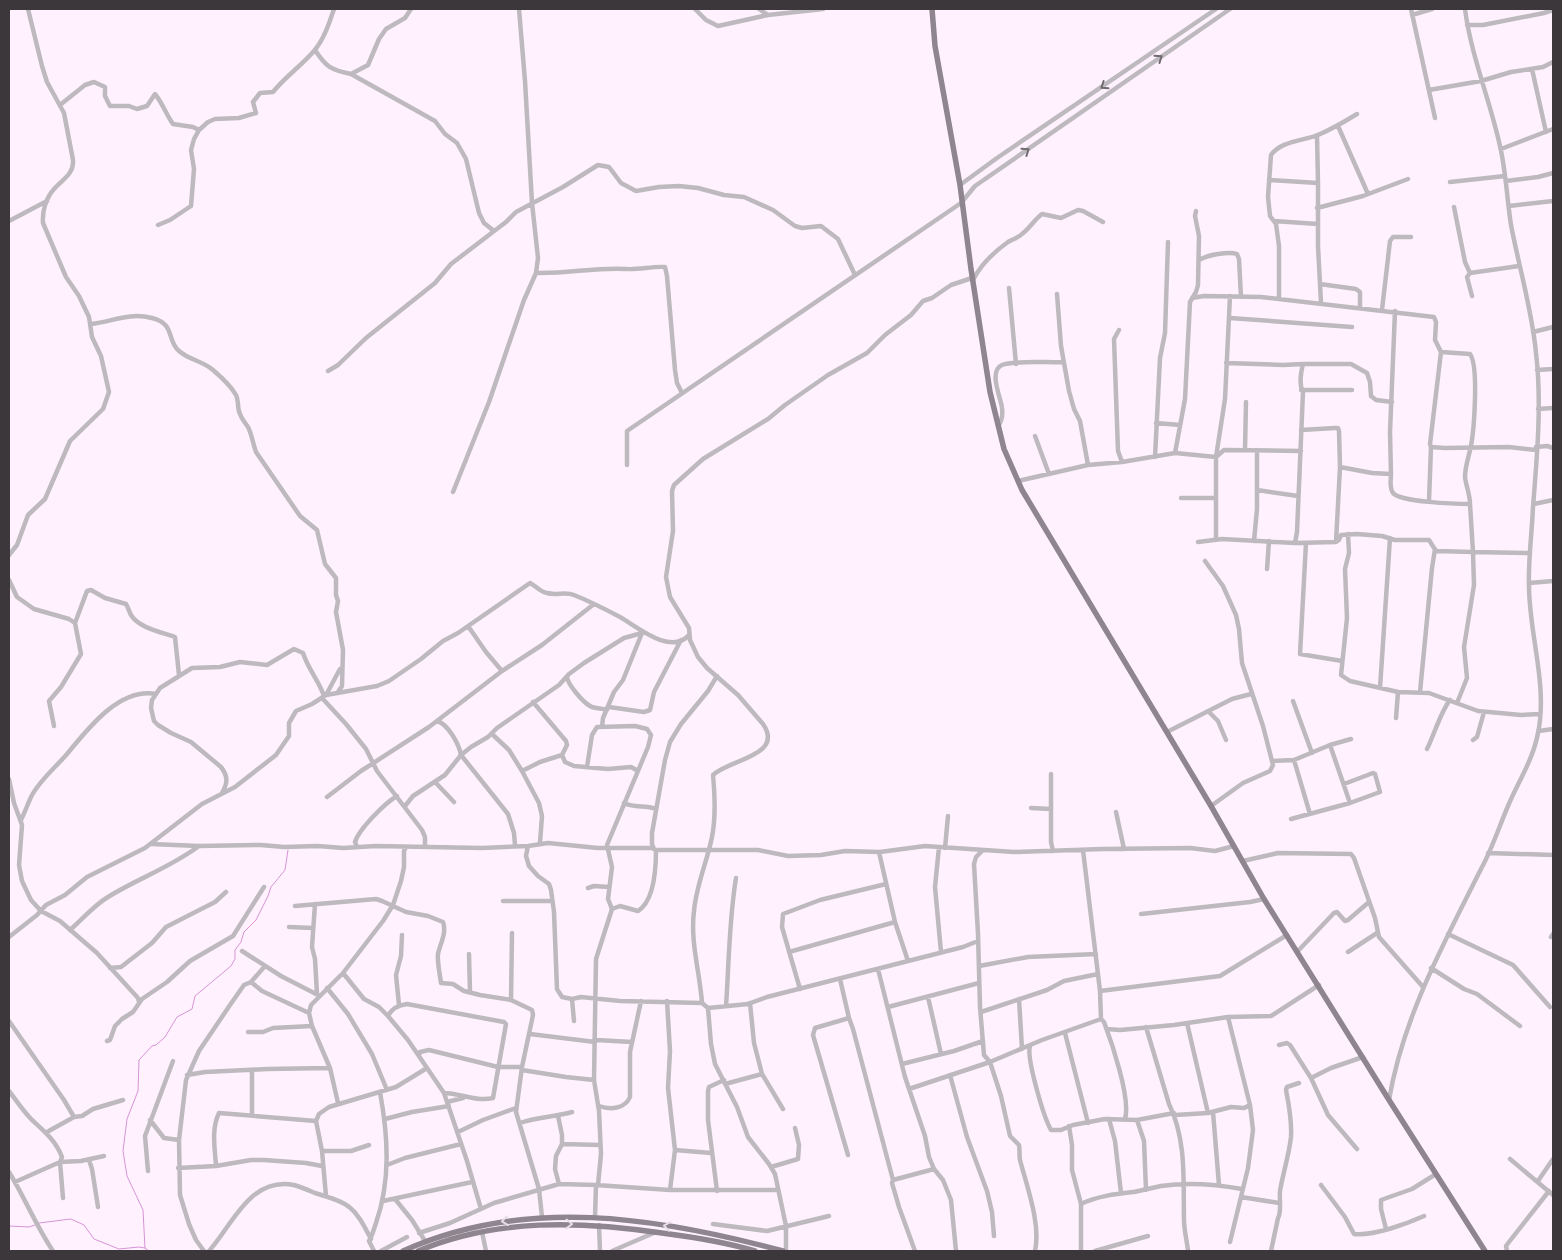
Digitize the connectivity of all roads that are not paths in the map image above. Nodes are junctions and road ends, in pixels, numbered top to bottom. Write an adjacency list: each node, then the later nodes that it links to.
1 (28, 9): 24 (street)
2 (334, 9): 18 (street)
3 (411, 9): 21 (street)
4 (519, 9): 47 (street)
5 (695, 9): 15 (street)
6 (759, 9): 15 (street)
7 (823, 9): 15 (street)
8 (932, 9): 42 (main road)
9 (1216, 9): 33 (street, one-way to 33)
10 (1230, 9): 34 (street, one-way to 10)
11 (1411, 9): 16 (street)
12 (1432, 9): 16 (street)
13 (1465, 9): 17 (street)
14 (1553, 10): 17 (street)
15 (768, 15)
16 (1412, 15): 23 (street)
17 (1467, 25): 22 (street)
18 (314, 50): 21 (street); 29 (street)
19 (1553, 62): 20 (street)
20 (1532, 69): 22 (street); 30 (street)
21 (351, 74): 57 (street)
22 (1481, 81): 23 (street); 32 (street)
23 (1429, 90): 26 (street)
24 (60, 105): 29 (street); 44 (street)
25 (1357, 114): 27 (street)
26 (1435, 118)
27 (1338, 126): 31 (street); 43 (street)
28 (1553, 129): 30 (street)
29 (199, 130): 56 (street)
30 (1546, 132): 32 (street)
31 (1317, 135): 38 (street); 41 (street)
32 (1501, 150): 36 (street)
33 (998, 158): 34 (street); 42 (street)
34 (1004, 166): 45 (street)
35 (1553, 172): 39 (street)
36 (1505, 176): 39 (street); 40 (street)
37 (1408, 178): 43 (street)
38 (1269, 180): 41 (street); 53 (street)
39 (1506, 181): 48 (street)
40 (1450, 182)
41 (1318, 183): 50 (street)
42 (960, 185): 45 (main road)
43 (1368, 194): 50 (street)
44 (47, 201): 52 (street); 81 (street)
45 (961, 202): 62 (main road); 66 (street)
46 (1553, 202): 48 (street)
47 (532, 203): 57 (street); 64 (street); 66 (street)
48 (1509, 206): 61 (street)
49 (1454, 207): 65 (street)
50 (1318, 208): 55 (street)
51 (1196, 211): 60 (street)
52 (9, 221)
53 (1274, 221): 55 (street); 75 (street)
54 (1104, 222): 63 (street)
55 (1318, 224): 68 (street)
56 (158, 225)
57 (494, 231): 93 (street)
58 (1411, 236): 78 (street)
59 (1168, 242): 101 (street)
60 (1199, 260): 72 (street); 74 (street)
61 (1519, 266): 65 (street); 85 (street)
62 (971, 269): 63 (street); 67 (main road)
63 (979, 269): 67 (street)
64 (536, 273): 96 (street); 124 (street)
65 (1470, 273): 73 (street)
66 (854, 275): 96 (street)
67 (972, 279): 103 (main road); 154 (street)
68 (1320, 284): 76 (street); 77 (street)
69 (1009, 288): 89 (street)
70 (1057, 294): 87 (street)
71 (1230, 296): 72 (street); 74 (street); 80 (street)
72 (1241, 296): 75 (street)
73 (1472, 296)
74 (1192, 298): 102 (street)
75 (1279, 299): 76 (street)
76 (1321, 304): 77 (street)
77 (1360, 307): 78 (street)
78 (1382, 310): 79 (street)
79 (1395, 311): 86 (street); 98 (street)
80 (1230, 318): 82 (street); 88 (street)
81 (91, 324): 144 (street); 156 (street)
82 (1352, 327)
83 (1553, 327): 85 (street)
84 (1119, 330): 116 (street)
85 (1533, 332): 92 (street)
86 (1441, 352): 106 (street); 107 (street)
87 (1064, 362): 89 (street); 118 (street)
88 (1226, 363): 90 (street); 115 (street)
89 (1016, 364): 103 (street)
90 (1303, 364): 94 (street); 98 (street)
91 (1553, 369): 92 (street)
92 (1537, 370): 100 (street)
93 (328, 371)
94 (1301, 390): 95 (street); 104 (street)
95 (1352, 390)
96 (682, 393): 117 (street)
97 (1246, 402): 110 (street)
98 (1392, 402): 121 (street)
99 (1553, 408): 100 (street)
100 (1538, 409): 109 (street)
101 (1156, 423): 102 (street); 114 (street)
102 (1180, 425): 113 (street)
103 (998, 427): 122 (main road)
104 (1301, 430): 112 (street); 119 (street)
105 (1035, 436): 120 (street)
106 (1431, 447): 107 (street); 129 (street)
107 (1471, 448): 109 (street); 130 (street)
108 (1553, 448): 109 (street)
109 (1536, 449): 131 (street)
110 (1245, 450): 111 (street); 115 (street)
111 (1257, 450): 112 (street); 123 (street)
112 (1300, 451): 125 (street)
113 (1175, 453): 114 (street); 115 (street)
114 (1155, 456): 116 (street)
115 (1216, 457): 127 (street)
116 (1122, 462): 118 (street)
117 (627, 464)
118 (1088, 465): 120 (street)
119 (1340, 467): 121 (street); 138 (street)
120 (1048, 474): 122 (street)
121 (1390, 474): 129 (street)
122 (1018, 481): 184 (main road)
123 (1257, 490): 125 (street); 135 (street)
124 (453, 492)
125 (1298, 496): 140 (street)
126 (1181, 498): 127 (street)
127 (1216, 498): 134 (street)
128 (1553, 500): 131 (street)
129 (1429, 501): 130 (street)
130 (1470, 504): 142 (street)
131 (1534, 504): 143 (street)
132 (1348, 534): 133 (street); 138 (street); 155 (street)
133 (1390, 538): 141 (street); 162 (street)
134 (1216, 539): 135 (street); 137 (street)
135 (1254, 541): 136 (street)
136 (1269, 541): 140 (street); 146 (street)
137 (1198, 542)
138 (1336, 542): 139 (street)
139 (1306, 543): 140 (street); 155 (street)
140 (1295, 544)
141 (1435, 550): 142 (street); 166 (street)
142 (1472, 552): 143 (street); 173 (street)
143 (1530, 553): 149 (street)
144 (9, 555)
145 (1205, 561): 168 (street)
146 (1267, 569)
147 (9, 580): 151 (street)
148 (1553, 580): 149 (street)
149 (1528, 583): 177 (street)
150 (594, 604): 152 (street); 153 (street); 157 (street)
151 (75, 623): 158 (street); 180 (street)
152 (468, 626): 157 (street); 163 (street)
153 (642, 633): 154 (street); 160 (street); 174 (street)
154 (687, 639): 159 (street); 174 (street)
155 (1342, 662): 162 (street)
156 (342, 665): 161 (street); 169 (street)
157 (502, 671): 179 (street)
158 (179, 675): 167 (street); 169 (street)
159 (717, 676): 213 (street); 233 (street)
160 (566, 680): 172 (street); 174 (street)
161 (342, 686): 163 (street); 164 (street)
162 (1380, 688): 165 (street)
163 (347, 690): 164 (street)
164 (338, 692): 169 (street)
165 (1398, 692): 166 (street); 178 (street)
166 (1420, 692): 170 (street)
167 (156, 694): 204 (street); 219 (street)
168 (1251, 694): 175 (street); 195 (street)
169 (324, 697): 196 (street); 204 (street)
170 (1450, 700): 173 (street); 190 (street)
171 (1293, 701): 191 (street)
172 (533, 702): 185 (street); 193 (street)
173 (1458, 703): 176 (street)
174 (608, 708): 181 (street)
175 (1209, 712): 184 (street); 187 (street)
176 (1484, 712): 177 (street); 188 (street)
177 (1540, 714): 183 (street)
178 (1396, 718)
179 (437, 721): 192 (street); 196 (street)
180 (54, 726)
181 (602, 727): 197 (street); 199 (street)
182 (1553, 729): 183 (street)
183 (1539, 731): 238 (street)
184 (1167, 732): 211 (main road)
185 (492, 734): 192 (street); 198 (street)
186 (1351, 739): 189 (street)
187 (1226, 740)
188 (1473, 740)
189 (1330, 745): 191 (street); 203 (street)
190 (1426, 749)
191 (1312, 753): 194 (street)
192 (464, 754): 202 (street); 222 (street)
193 (562, 755): 197 (street); 198 (street)
194 (1294, 760): 195 (street); 216 (street)
195 (1272, 761): 211 (street)
196 (374, 763): 205 (street); 206 (street)
197 (587, 767): 199 (street)
198 (522, 771): 220 (street)
199 (638, 771): 209 (street)
200 (1051, 774): 214 (street)
201 (9, 780): 219 (street)
202 (435, 782): 207 (street); 210 (street)
203 (1344, 784): 208 (street); 208 (street)
204 (222, 792): 221 (street)
205 (396, 796): 210 (street); 227 (street)
206 (327, 797)
207 (454, 802)
208 (1350, 803): 216 (street)
209 (624, 804): 213 (street); 229 (street)
210 (405, 806): 224 (street)
211 (1211, 806): 226 (main road)
212 (1031, 808): 214 (street)
213 (656, 809): 232 (street)
214 (1051, 809): 236 (street)
215 (1116, 812): 231 (street)
216 (1310, 814): 218 (street)
217 (948, 816): 228 (street)
218 (1291, 820)
219 (21, 821): 255 (street)
220 (540, 843): 225 (street); 229 (street)
221 (151, 844): 223 (street); 255 (street)
222 (516, 845): 224 (street); 225 (street)
223 (200, 846): 227 (street); 260 (street)
224 (425, 846): 230 (street)
225 (528, 846): 249 (street)
226 (1234, 846): 231 (street); 240 (main road)
227 (357, 847): 230 (street)
228 (942, 847): 235 (street); 237 (street); 270 (street)
229 (607, 848): 232 (street); 244 (street)
230 (404, 849): 252 (street)
231 (1124, 849): 234 (street)
232 (655, 850): 233 (street); 254 (street)
233 (708, 850): 237 (street); 301 (street)
234 (1083, 850): 236 (street); 274 (street)
235 (982, 851): 236 (street); 267 (street)
236 (1053, 851)
237 (879, 852): 242 (street)
238 (1488, 853): 239 (street); 263 (street)
239 (1553, 855)
240 (1243, 861): 247 (main road); 250 (street)
241 (736, 878): 304 (street)
242 (886, 884): 257 (street); 269 (street)
243 (264, 887): 297 (street)
244 (609, 887): 245 (street); 254 (street)
245 (588, 888)
246 (226, 892): 278 (street)
247 (1264, 899): 256 (street); 265 (main road)
248 (503, 901): 249 (street)
249 (552, 901): 294 (street)
250 (1369, 902): 262 (street); 271 (street)
251 (315, 904): 252 (street); 253 (street); 259 (street)
252 (392, 905): 281 (street); 291 (street)
253 (295, 906)
254 (612, 909): 295 (street)
255 (41, 911): 260 (street); 266 (street)
256 (1140, 914)
257 (895, 922): 269 (street); 275 (street)
258 (289, 926): 259 (street)
259 (313, 928): 292 (street)
260 (70, 930): 278 (street)
261 (512, 933): 298 (street)
262 (1377, 933): 272 (street); 288 (street)
263 (1448, 934): 279 (street); 306 (street)
264 (402, 935): 303 (street)
265 (1287, 935): 271 (main road); 290 (street)
266 (9, 937)
267 (978, 941): 270 (street); 277 (street)
268 (242, 951): 276 (street)
269 (789, 952): 289 (street)
270 (941, 952): 275 (street)
271 (1297, 952): 286 (main road)
272 (1348, 952)
273 (469, 954): 291 (street)
274 (1096, 954): 277 (street); 282 (street)
275 (908, 961): 280 (street)
276 (265, 966): 284 (street); 292 (street)
277 (978, 966): 285 (street)
278 (110, 968): 297 (street)
279 (1430, 968): 288 (street); 318 (street)
280 (878, 969): 283 (street); 305 (street)
281 (343, 974): 287 (street); 310 (street)
282 (1098, 974): 290 (street); 296 (street)
283 (840, 979): 289 (street); 312 (street)
284 (251, 982): 309 (street); 343 (street)
285 (979, 983): 293 (street); 308 (street)
286 (1318, 986): 311 (street); 333 (main road)
287 (327, 988): 292 (street); 350 (street)
288 (1423, 988): 356 (street)
289 (800, 989): 302 (street)
290 (1100, 991): 313 (street)
291 (470, 992): 298 (street)
292 (318, 995): 309 (street)
293 (928, 997): 305 (street); 331 (street)
294 (572, 999): 295 (street); 315 (street)
295 (595, 999): 299 (street); 325 (street)
296 (1019, 999): 308 (street); 330 (street)
297 (140, 1000): 324 (street)
298 (511, 1000): 323 (street)
299 (641, 1001): 300 (street); 327 (street)
300 (667, 1001): 301 (street); 387 (street)
301 (702, 1003): 307 (street)
302 (750, 1003): 304 (street); 342 (street)
303 (399, 1005): 310 (street); 337 (street)
304 (726, 1006): 307 (street)
305 (888, 1007): 336 (street)
306 (1550, 1007)
307 (708, 1008): 347 (street)
308 (981, 1012): 326 (street)
309 (309, 1013): 317 (street)
310 (388, 1016): 332 (street)
311 (1228, 1017): 316 (street); 359 (street)
312 (849, 1018): 390 (street); 405 (street)
313 (1101, 1020): 320 (street); 322 (street)
314 (9, 1021): 368 (street)
315 (574, 1021)
316 (1187, 1023): 319 (street); 364 (street)
317 (312, 1026): 321 (street); 338 (street)
318 (1520, 1026)
319 (1146, 1027): 320 (street); 365 (street)
320 (1107, 1029): 372 (street)
321 (248, 1032)
322 (1066, 1033): 329 (street); 376 (street)
323 (530, 1034): 325 (street); 340 (street)
324 (107, 1041)
325 (596, 1041): 327 (street); 346 (street)
326 (983, 1041): 331 (street); 335 (street)
327 (632, 1042): 361 (street)
328 (1279, 1045): 345 (street)
329 (1030, 1046): 330 (street); 377 (street)
330 (1022, 1049): 335 (street)
331 (941, 1054): 336 (street)
332 (419, 1055): 337 (street); 339 (street)
333 (1363, 1057): 345 (street); 356 (main road)
334 (173, 1062): 371 (street)
335 (990, 1062): 344 (street); 463 (street)
336 (902, 1064): 349 (street)
337 (498, 1067): 340 (street); 354 (street)
338 (330, 1068): 341 (street); 357 (street)
339 (427, 1068): 350 (street); 353 (street)
340 (522, 1069): 346 (street); 360 (street)
341 (252, 1071): 343 (street); 366 (street)
342 (762, 1074): 347 (street); 362 (street)
343 (187, 1075): 381 (street)
344 (950, 1075): 349 (street); 442 (street)
345 (1311, 1078): 386 (street)
346 (594, 1080): 361 (street)
347 (725, 1082): 389 (street); 399 (street)
348 (1299, 1083): 427 (street)
349 (909, 1089): 401 (street)
350 (387, 1090): 352 (street)
351 (9, 1091): 379 (street)
352 (380, 1092): 357 (street); 369 (street)
353 (444, 1093): 354 (street); 358 (street)
354 (464, 1097): 358 (street)
355 (124, 1100): 368 (street)
356 (1389, 1100): 404 (main road)
357 (338, 1103): 374 (street)
358 (448, 1104): 369 (street); 380 (street)
359 (1250, 1105): 364 (street); 415 (street)
360 (516, 1108): 375 (street); 380 (street)
361 (600, 1108): 385 (street)
362 (783, 1109)
363 (572, 1112): 367 (street)
364 (1211, 1112): 365 (street); 412 (street)
365 (1174, 1114): 373 (street); 410 (street)
366 (252, 1115): 374 (street); 397 (street)
367 (558, 1116): 375 (street); 383 (street)
368 (74, 1117): 379 (street)
369 (385, 1119): 396 (street)
370 (1111, 1119): 372 (street); 376 (street); 420 (street)
371 (150, 1120): 381 (street); 402 (street)
372 (1125, 1120): 373 (street)
373 (1137, 1120): 419 (street)
374 (316, 1121): 388 (street)
375 (520, 1123): 414 (street)
376 (1088, 1123): 377 (street)
377 (1069, 1126): 428 (street)
378 (795, 1128): 399 (street)
379 (47, 1132): 395 (street)
380 (458, 1132): 382 (street)
381 (179, 1140): 400 (street)
382 (461, 1144): 396 (street); 407 (street)
383 (562, 1144): 385 (street); 409 (street)
384 (369, 1145): 388 (street)
385 (600, 1145): 411 (street)
386 (1357, 1149)
387 (675, 1150): 389 (street); 416 (street)
388 (322, 1152): 398 (street)
389 (712, 1153): 417 (street)
390 (848, 1155)
391 (104, 1156): 394 (street)
392 (1553, 1158): 408 (street)
393 (1510, 1159): 408 (street)
394 (89, 1160): 395 (street); 429 (street)
395 (60, 1162): 406 (street); 424 (street)
396 (387, 1165): 426 (street)
397 (216, 1166): 398 (street); 400 (street)
398 (322, 1166): 422 (street)
399 (771, 1167): 418 (street)
400 (178, 1168): 450 (street)
401 (934, 1169): 405 (street); 462 (street)
402 (148, 1171)
403 (9, 1172): 406 (street)
404 (1436, 1174): 438 (street); 468 (main road)
405 (893, 1180): 461 (street)
406 (15, 1182): 449 (street)
407 (472, 1182): 425 (street); 430 (street)
408 (1538, 1182): 421 (street)
409 (559, 1184): 411 (street); 414 (street)
410 (1184, 1184): 412 (street); 419 (street); 466 (street)
411 (597, 1185): 416 (street); 434 (street)
412 (1219, 1185): 415 (street)
413 (1321, 1185): 438 (street)
414 (539, 1189): 430 (street); 433 (street)
415 (1242, 1189): 423 (street)
416 (670, 1190): 417 (street)
417 (716, 1190): 418 (street)
418 (777, 1190): 437 (street)
419 (1146, 1190): 420 (street)
420 (1121, 1193): 428 (street)
421 (1551, 1193): 469 (street)
422 (326, 1196): 445 (street); 451 (street)
423 (1241, 1197): 427 (street); 446 (street)
424 (63, 1198)
425 (394, 1199): 426 (street); 441 (street)
426 (383, 1201): 445 (street)
427 (1279, 1203): 467 (street)
428 (1081, 1204): 464 (street)
429 (98, 1207)
430 (481, 1209): 441 (street)
431 (829, 1216): 437 (street)
432 (1424, 1216): 438 (street)
433 (542, 1217): 434 (main road); 447 (main road, one-way to 447)
434 (596, 1217): 448 (main road, one-way to 434)
435 (713, 1224): 437 (street)
436 (599, 1225): 439 (main road, one-way to 436); 440 (main road); 457 (street)
437 (786, 1226): 460 (street)
438 (1386, 1229)
439 (482, 1232): 447 (main road); 456 (street)
440 (656, 1232): 448 (main road); 458 (street)
441 (418, 1233): 447 (street)
442 (994, 1236)
443 (1148, 1236): 465 (street)
444 (407, 1237): 453 (street)
445 (371, 1239): 452 (street)
446 (1230, 1242)
447 (429, 1246): 454 (main road); 455 (main road)
448 (743, 1247): 459 (main road); 460 (main road)
449 (53, 1251)
450 (204, 1251)
451 (209, 1251)
452 (374, 1251)
453 (381, 1251)
454 (403, 1251)
455 (418, 1251)
456 (486, 1251)
457 (600, 1251)
458 (612, 1251)
459 (755, 1251)
460 (784, 1251)
461 (915, 1251)
462 (956, 1251)
463 (1035, 1251)
464 (1081, 1251)
465 (1095, 1251)
466 (1188, 1251)
467 (1271, 1251)
468 (1486, 1251)
469 (1507, 1251)

